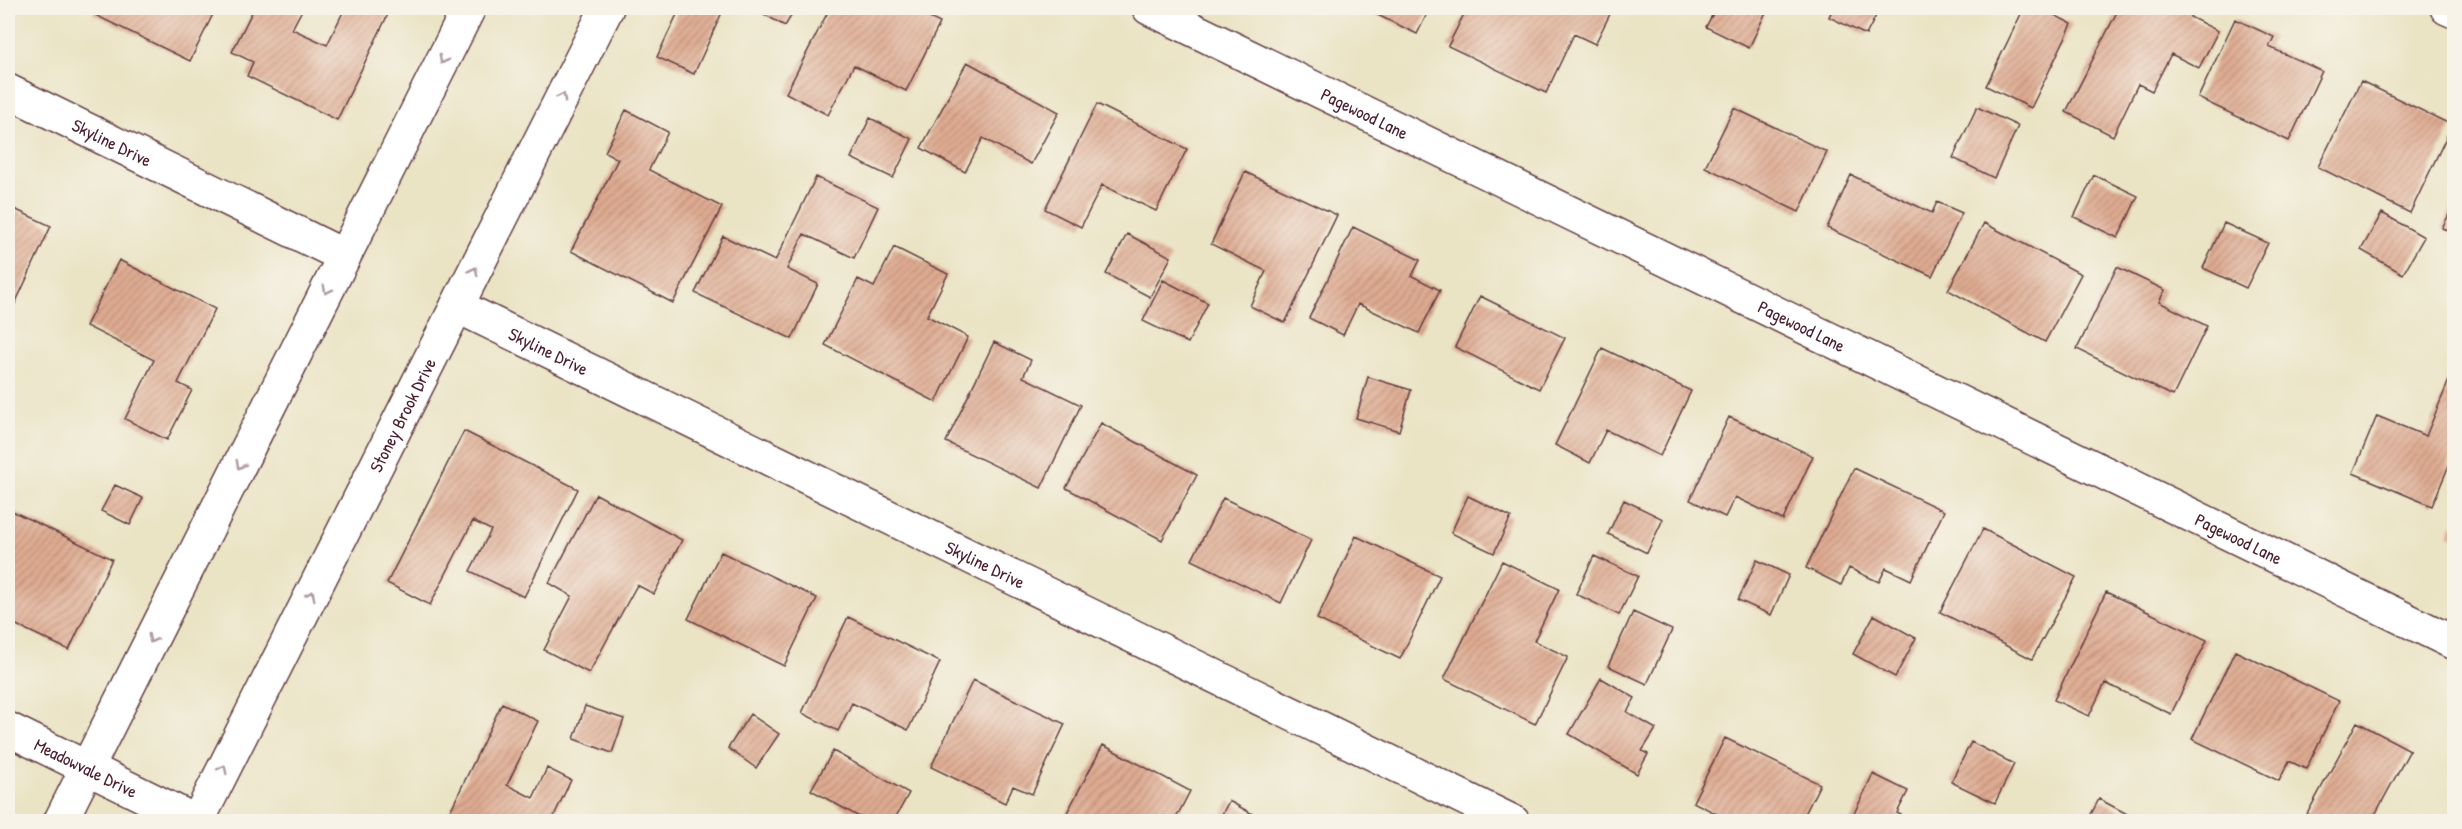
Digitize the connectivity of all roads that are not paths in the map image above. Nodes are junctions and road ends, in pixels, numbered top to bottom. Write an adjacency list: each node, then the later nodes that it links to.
1 (469, 8): 7 (street, one-way to 7)
2 (607, 8): 8 (street, Stoney Brook Drive, one-way to 2)
3 (1149, 8): 9 (street, Pagewood Lane)
4 (2447, 8): 5 (street)
5 (2454, 11)
6 (8, 91): 7 (street, Skyline Drive)
7 (344, 256): 11 (street, one-way to 11)
8 (457, 306): 13 (street, Stoney Brook Drive, one-way to 8); 14 (street, Skyline Drive)
9 (2454, 643)
10 (8, 729): 11 (street, Meadowvale Drive)
11 (87, 768): 12 (street); 13 (street, Meadowvale Drive)
12 (60, 822)
13 (197, 822)
14 (1513, 822)

